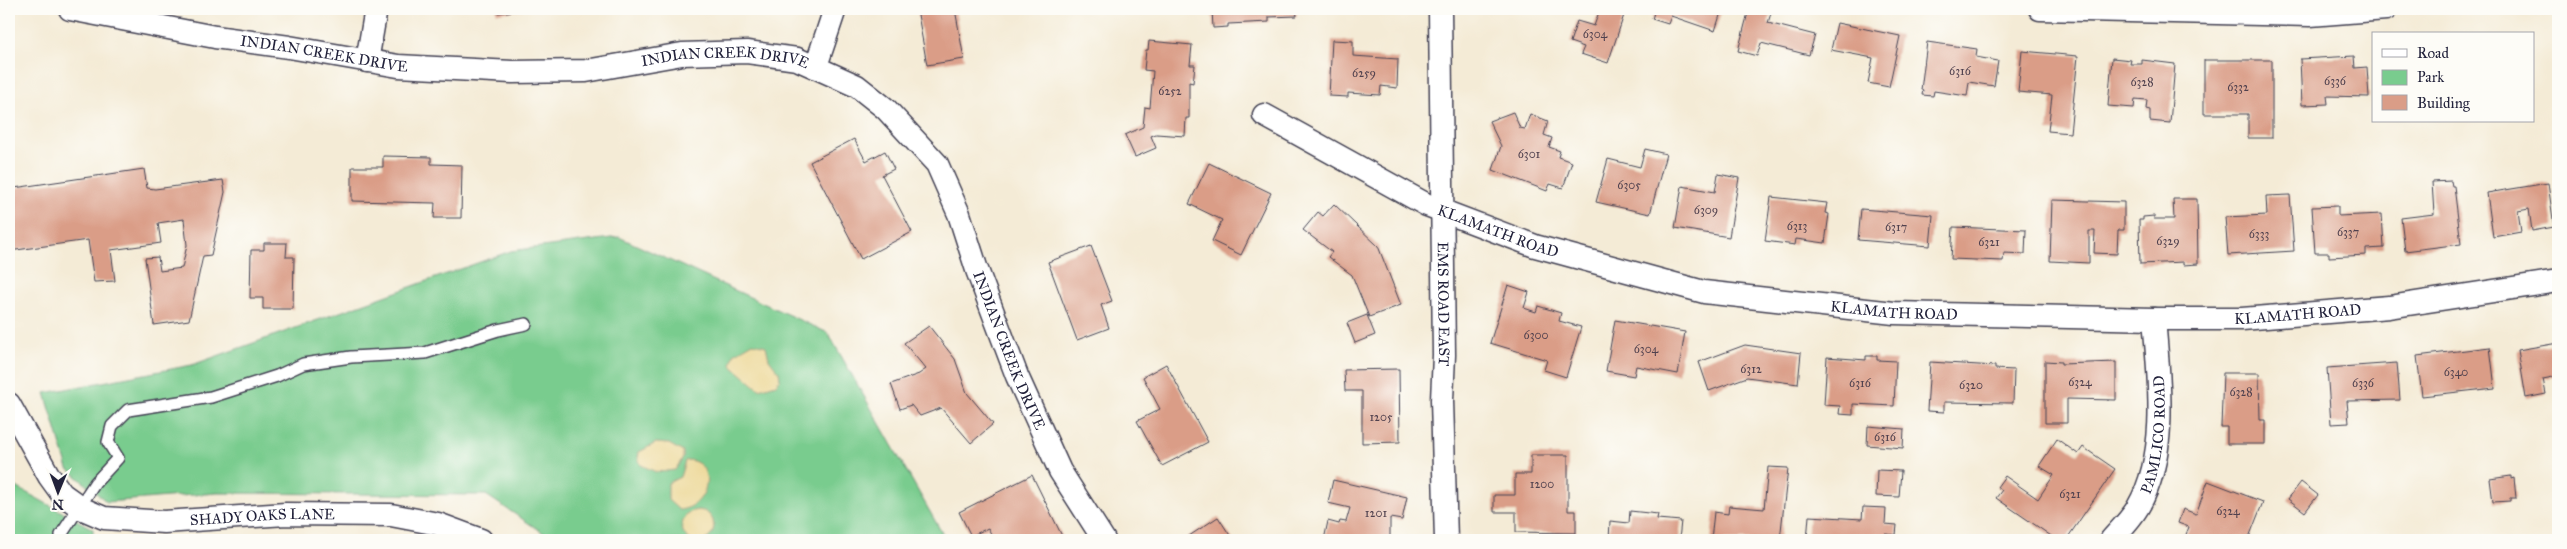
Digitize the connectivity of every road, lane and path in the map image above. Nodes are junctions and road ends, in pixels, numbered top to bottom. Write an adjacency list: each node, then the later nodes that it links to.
1 (70, 9): 7 (street, INDIAN CREEK DRIVE)
2 (376, 9): 7 (street)
3 (835, 9): 8 (street)
4 (1440, 9): 10 (street, EMS ROAD EAST)
5 (2040, 9): 6 (street)
6 (2386, 9)
7 (367, 61): 8 (street, INDIAN CREEK DRIVE)
8 (816, 66): 18 (street, INDIAN CREEK DRIVE)
9 (1264, 115): 10 (street, KLAMATH ROAD)
10 (1441, 211): 12 (street, KLAMATH ROAD); 19 (street, EMS ROAD EAST)
11 (2558, 281): 12 (street, KLAMATH ROAD)
12 (2154, 319): 20 (street, PAMLICO ROAD)
13 (526, 324): 15 (lane)
14 (9, 404): 15 (street, SHADY OAKS LANE)
15 (80, 506): 16 (lane); 17 (street, SHADY OAKS LANE)
16 (62, 540)
17 (481, 540)
18 (1104, 540)
19 (1446, 540)
20 (2111, 540)

